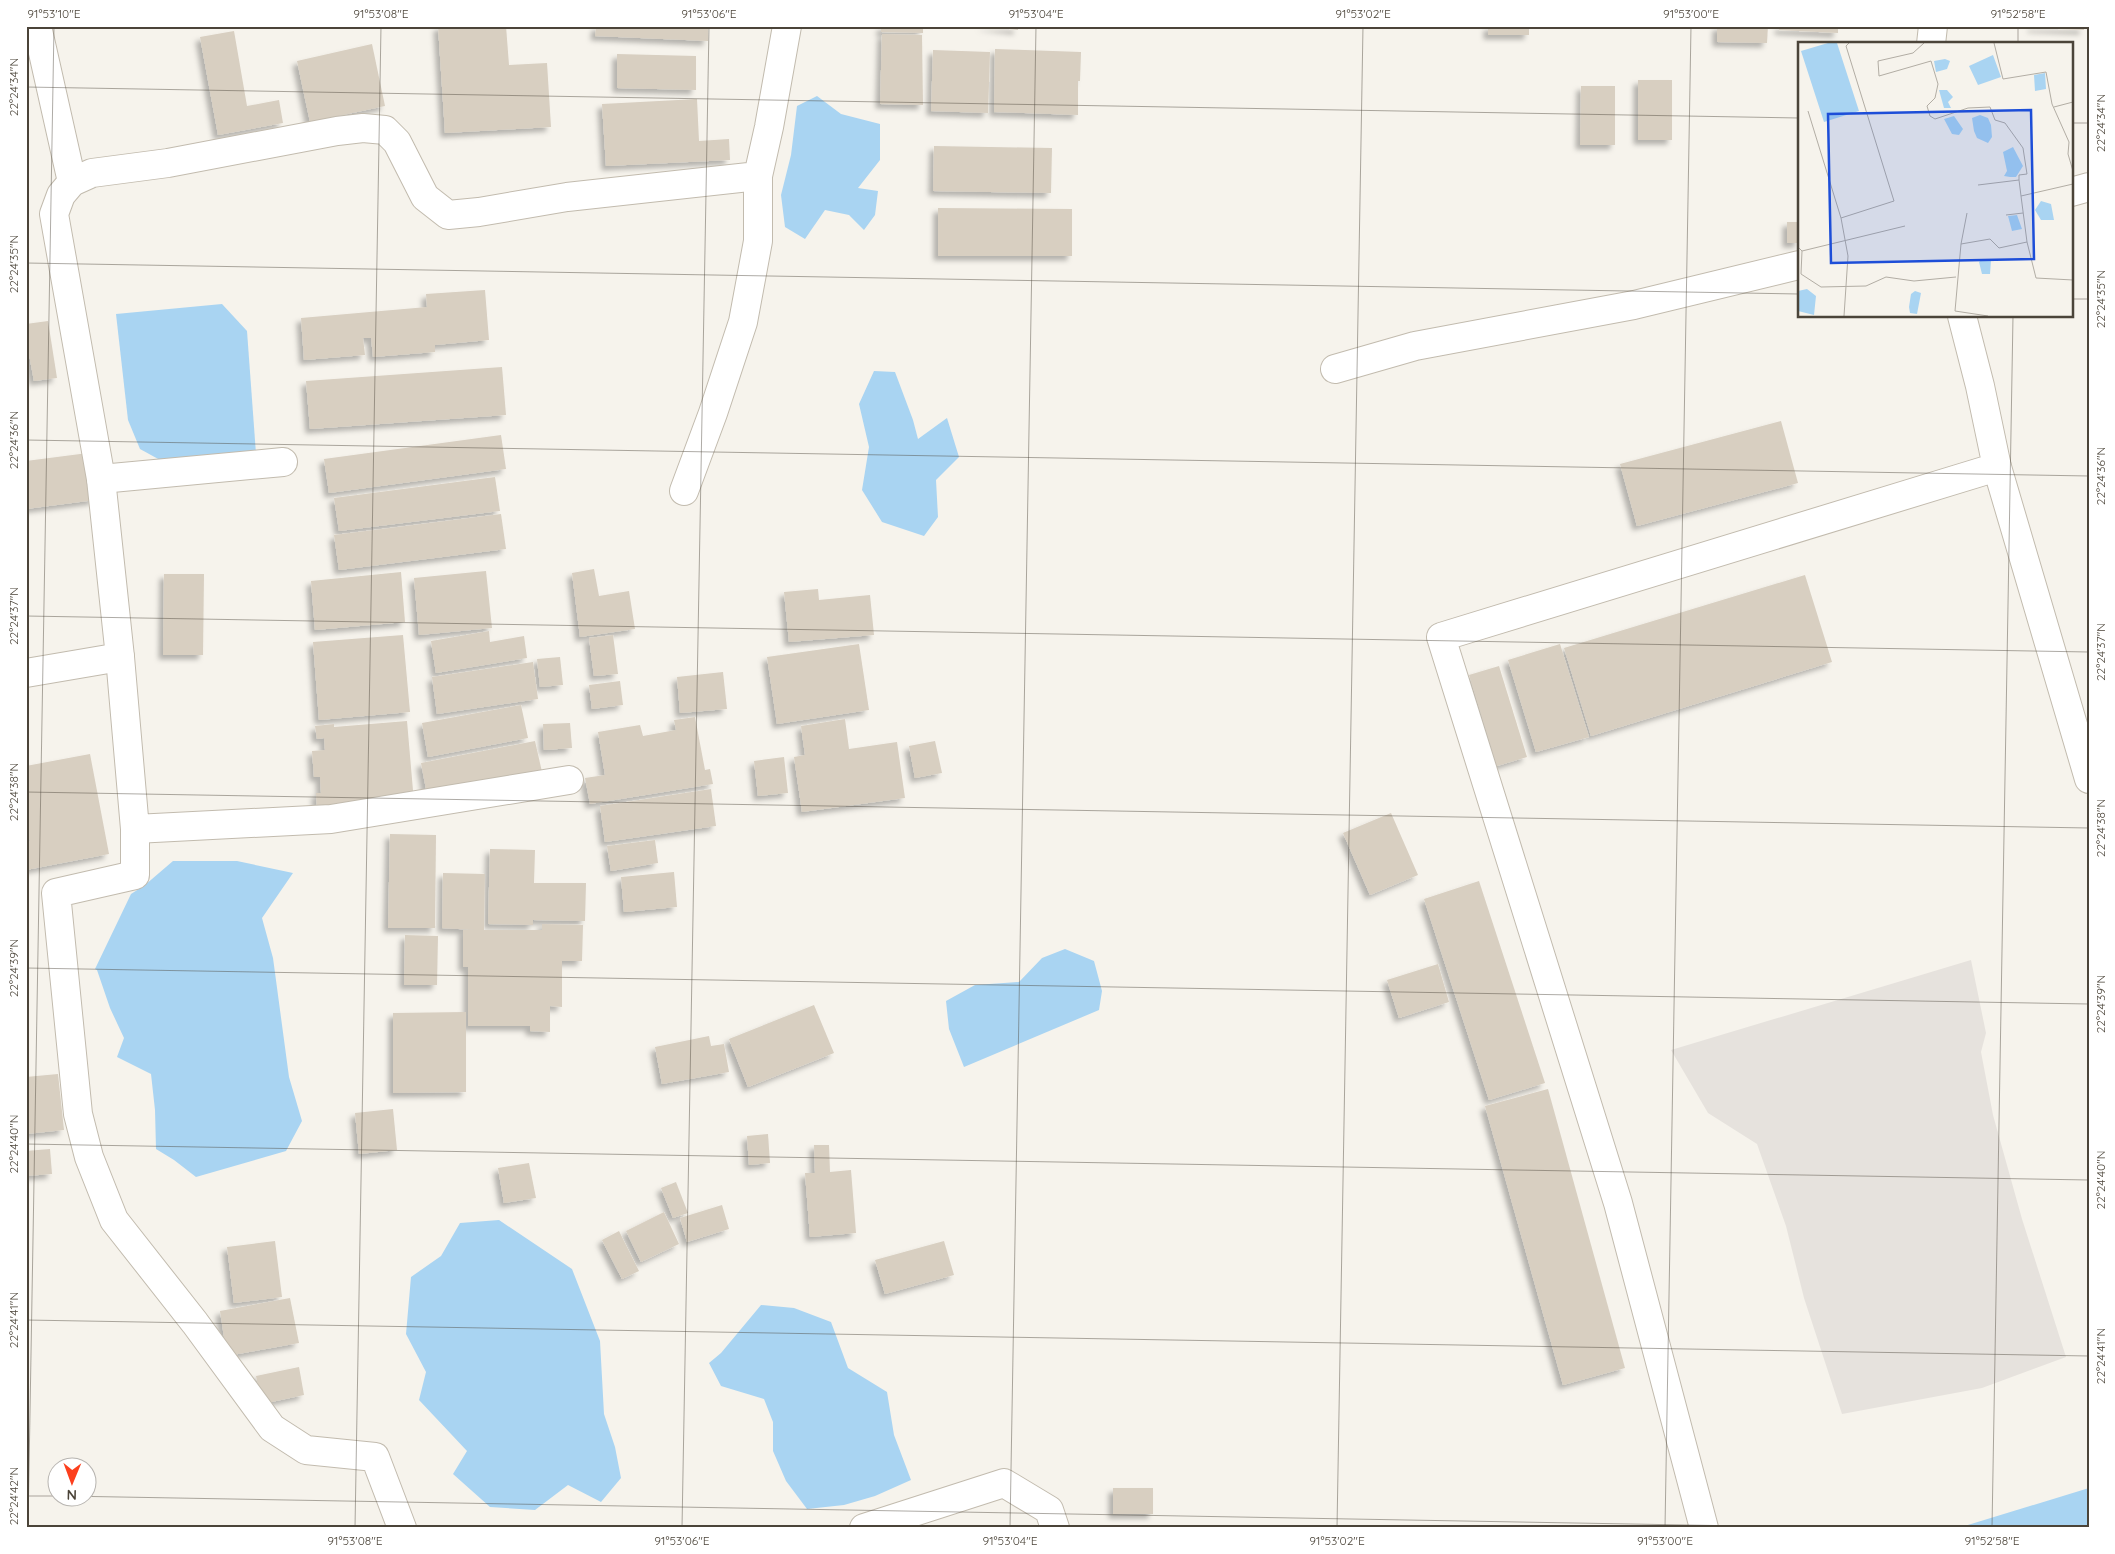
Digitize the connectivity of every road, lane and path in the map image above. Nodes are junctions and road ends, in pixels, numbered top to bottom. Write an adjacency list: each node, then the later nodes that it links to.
1 (37, 26): 6 (street)
2 (787, 26): 5 (street)
3 (1933, 26): 4 (street)
4 (1931, 42)
5 (758, 176): 6 (street); 15 (street)
6 (72, 182): 14 (street)
7 (2089, 187): 8 (street)
8 (2072, 192)
9 (1798, 266): 11 (street)
10 (1963, 318): 13 (street)
11 (1335, 369)
12 (283, 462): 14 (street)
13 (1997, 467): 18 (street); 24 (street)
14 (101, 479): 16 (street)
15 (684, 491)
16 (120, 657): 17 (street); 20 (street)
17 (26, 673)
18 (2089, 779)
19 (569, 780): 20 (street)
20 (135, 829): 21 (street)
21 (402, 1528)
22 (864, 1528): 23 (street)
23 (1055, 1528)
24 (1704, 1528)

